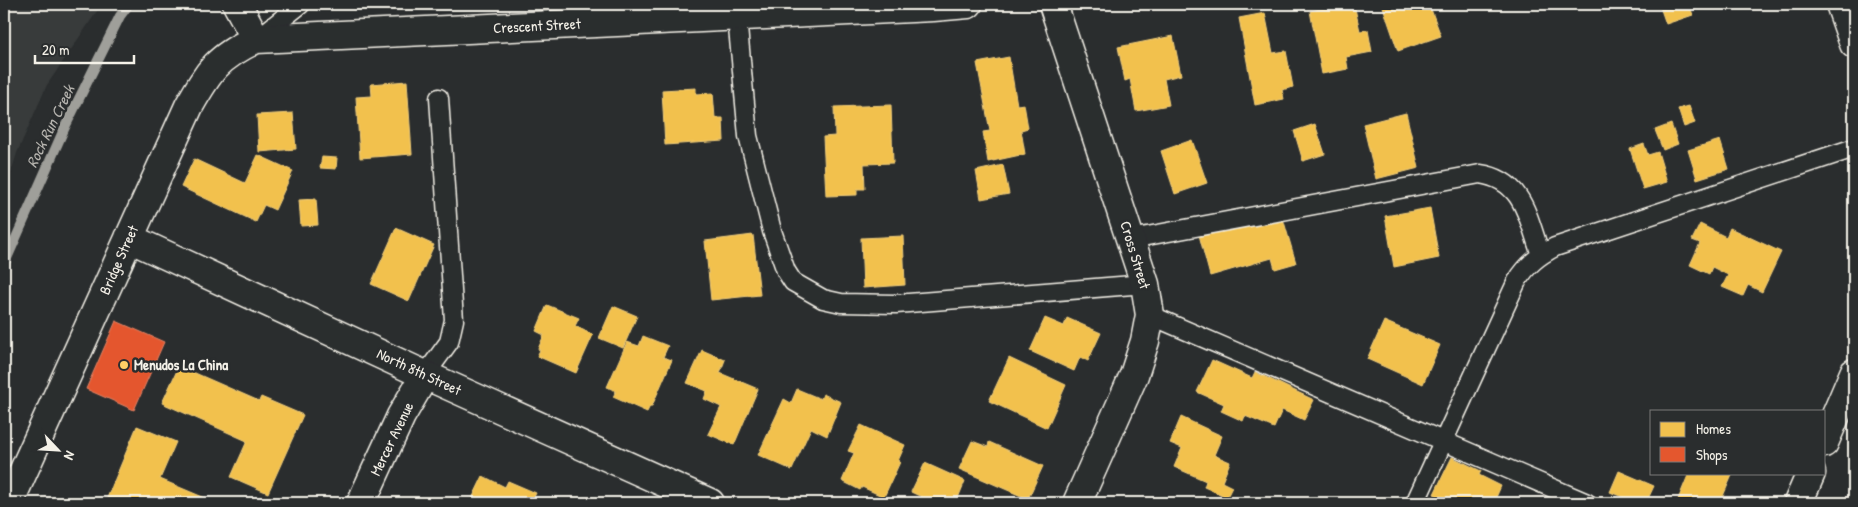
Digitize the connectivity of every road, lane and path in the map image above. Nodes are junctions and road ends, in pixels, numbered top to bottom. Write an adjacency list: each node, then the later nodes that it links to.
1 (237, 4): 7 (street)
2 (301, 4): 7 (lane)
3 (968, 4): 6 (street, Crescent Street)
4 (1053, 4): 12 (street, Cross Street)
5 (1840, 4): 8 (street)
6 (737, 17): 7 (street, Crescent Street); 14 (lane)
7 (256, 39): 11 (street, Bridge Street)
8 (1854, 44)
9 (439, 98): 17 (lane)
10 (1854, 148): 13 (lane)
11 (129, 238): 17 (street, North 8th Street); 22 (street, Bridge Street)
12 (1131, 239): 13 (lane); 14 (street, Cross Street)
13 (1541, 255): 19 (lane)
14 (1145, 284): 15 (street, Cross Street)
15 (1150, 315): 19 (lane); 24 (street, Cross Street)
16 (1854, 373): 18 (street)
17 (425, 375): 21 (street, North 8th Street); 23 (street, Mercer Avenue)
18 (1826, 438)
19 (1444, 441): 25 (lane); 26 (lane)
20 (1811, 474): 27 (street)
21 (700, 501)
22 (9, 503)
23 (361, 503)
24 (1077, 503)
25 (1415, 503)
26 (1586, 503)
27 (1798, 503)

